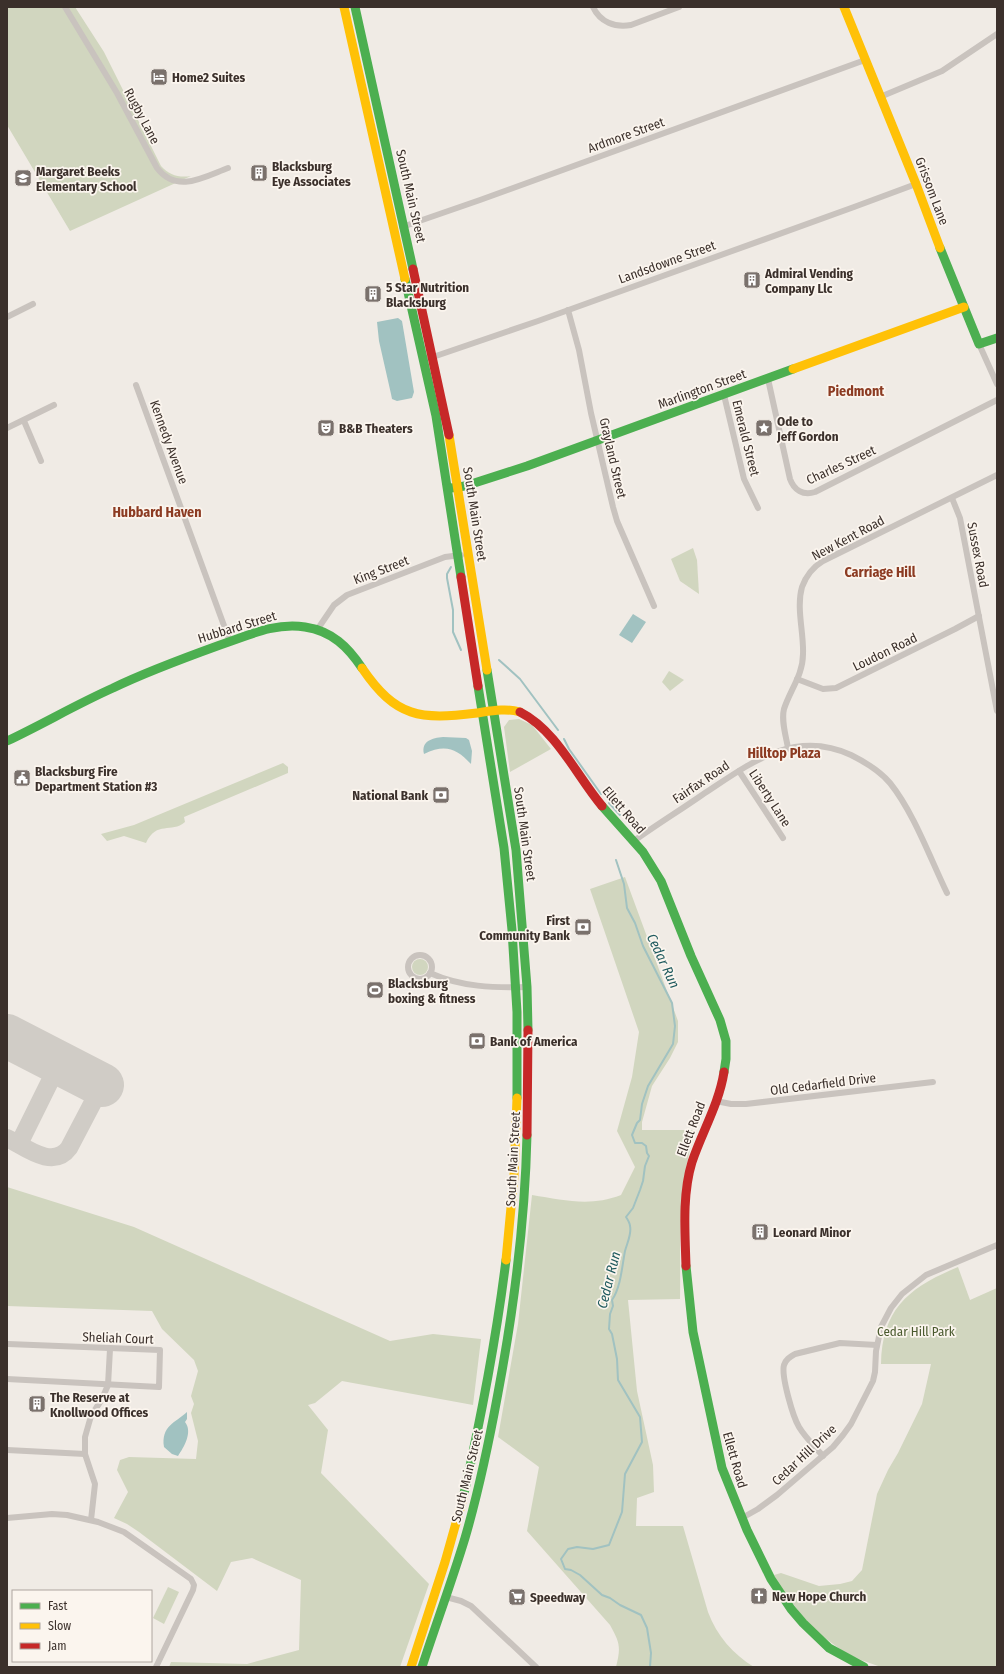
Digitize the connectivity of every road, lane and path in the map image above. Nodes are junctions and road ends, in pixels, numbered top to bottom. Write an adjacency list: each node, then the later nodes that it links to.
1 (65, 7): 10 (street, Rugby Lane)
2 (344, 7): 13 (main road, South Main Street)
3 (355, 7): 12 (main road, South Main Street)
4 (592, 7): 5 (street)
5 (679, 7)
6 (844, 7): 8 (main road, Grissom Lane)
7 (997, 34): 9 (street)
8 (865, 60): 9 (main road, Grissom Lane); 12 (street, Ardmore Street)
9 (880, 97): 11 (main road, Grissom Lane)
10 (228, 168)
11 (916, 184): 15 (main road, Grissom Lane); 16 (street, Landsdowne Street)
12 (405, 226): 13 (street, Ardmore Street); 20 (main road, South Main Street)
13 (394, 229): 21 (main road, South Main Street)
14 (33, 304): 17 (street)
15 (964, 307): 19 (main road, Grissom Lane); 22 (main road, Marlington Street)
16 (568, 310): 20 (street, Landsdowne Street); 30 (street, Grayland Street)
17 (7, 317)
18 (997, 338): 19 (main road)
19 (980, 344): 23 (street, Grissom Lane)
20 (434, 356): 21 (street, Landsdowne Street); 33 (main road, South Main Street)
21 (424, 360): 34 (main road, South Main Street)
22 (768, 379): 25 (main road, Marlington Street); 26 (street, Charles Street)
23 (997, 384)
24 (136, 385): 42 (street, Kennedy Avenue)
25 (724, 395): 30 (main road, Marlington Street); 36 (street, Emerald Street)
26 (997, 400)
27 (54, 405): 28 (street)
28 (24, 421): 29 (street); 31 (street)
29 (7, 428)
30 (598, 440): 33 (main road, Marlington Street); 39 (street, Grayland Street)
31 (41, 461)
32 (997, 475): 35 (street, New Kent Road)
33 (458, 487): 34 (main road, Marlington Street); 37 (main road, South Main Street)
34 (447, 488): 38 (main road, South Main Street)
35 (952, 498): 40 (street, Sussex Road); 43 (street, New Kent Road)
36 (758, 508)
37 (468, 554): 38 (street, King Street); 44 (main road, South Main Street)
38 (458, 555): 41 (street, King Street); 46 (main road, South Main Street)
39 (654, 606)
40 (979, 616): 43 (street, Loudon Road); 45 (street, Sussex Road)
41 (317, 630): 42 (main road, Hubbard Street); 46 (main road, Hubbard Street)
42 (230, 642): 47 (main road, Hubbard Street)
43 (797, 680): 48 (street, New Kent Road)
44 (493, 711): 46 (main road, Ellett Road); 51 (main road, Ellett Road); 55 (main road, South Main Street)
45 (997, 711)
46 (482, 712): 54 (main road, South Main Street)
47 (7, 740)
48 (788, 748): 49 (street, Fairfax Road); 52 (street, Fairfax Road)
49 (738, 771): 50 (street, Liberty Lane); 51 (street, Fairfax Road)
50 (783, 838)
51 (634, 841): 57 (main road, Ellett Road)
52 (947, 893)
53 (430, 973): 54 (street)
54 (516, 987): 55 (street); 62 (main road, South Main Street)
55 (527, 987): 63 (main road, South Main Street)
56 (933, 1082): 57 (street, Old Cedarfield Drive)
57 (716, 1101): 70 (main road, Ellett Road)
58 (997, 1245): 60 (street, Cedar Hill Drive)
59 (8, 1344): 61 (street, Sheliah Court)
60 (877, 1345): 68 (street, Cedar Hill Drive); 68 (street)
61 (110, 1349): 65 (street); 65 (street, Sheliah Court)
62 (495, 1352): 63 (main road); 74 (main road, South Main Street)
63 (505, 1354): 72 (main road, South Main Street)
64 (7, 1380): 65 (street, Sheliah Court)
65 (108, 1385): 67 (street)
66 (7, 1450): 67 (street)
67 (85, 1454): 71 (street)
68 (822, 1456): 70 (street, Cedar Hill Drive)
69 (7, 1518): 71 (street)
70 (742, 1518): 77 (main road, Ellett Road)
71 (91, 1520): 73 (street)
72 (446, 1597): 75 (main road, South Main Street); 76 (street)
73 (156, 1667)
74 (411, 1667)
75 (422, 1667)
76 (536, 1667)
77 (864, 1667)

